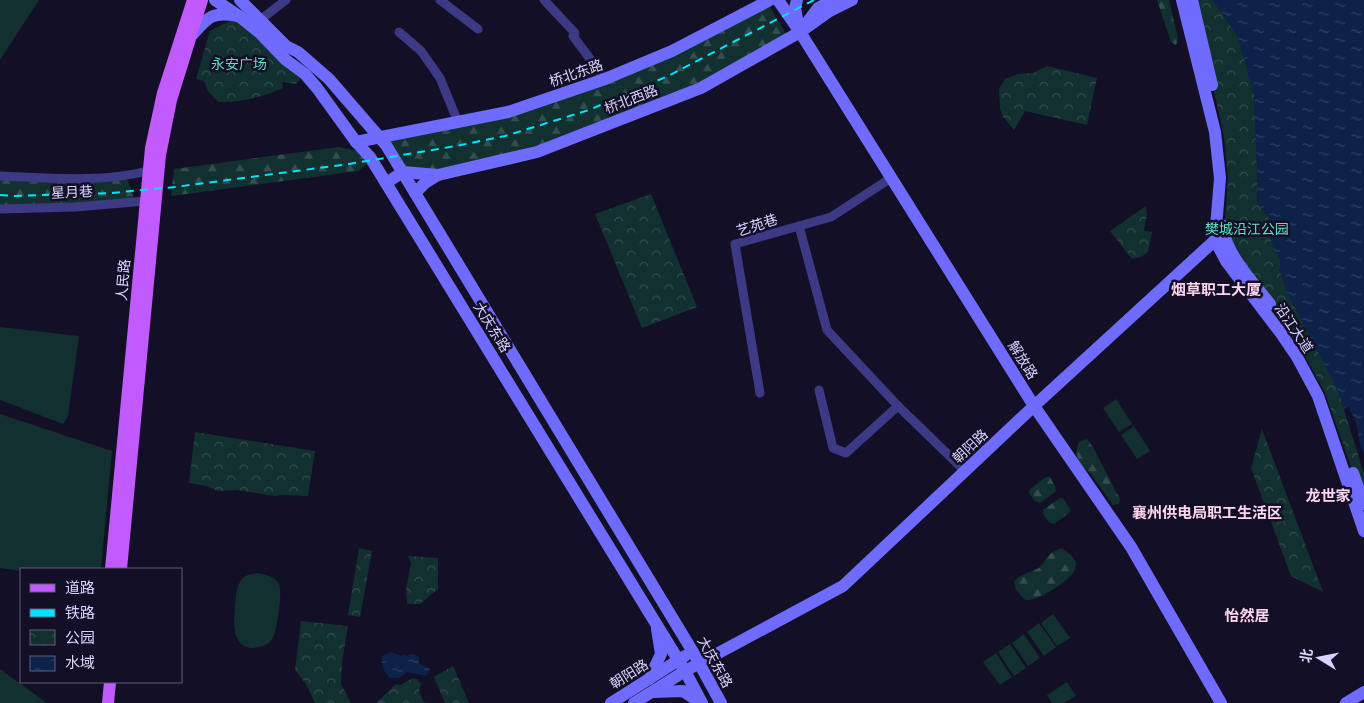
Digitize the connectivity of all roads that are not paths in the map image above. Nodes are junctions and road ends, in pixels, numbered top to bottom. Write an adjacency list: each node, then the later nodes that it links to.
1 (187, 0): 20 (main road)
2 (193, 0): 20 (main road, 人民路)
3 (202, 0): 20 (main road, 人民路)
4 (215, 0): 17 (main road, 大庆东路)
5 (240, 0): 18 (main road, 大庆东路)
6 (286, 0): 18 (street)
7 (440, 0): 19 (street)
8 (544, 0): 23 (street)
9 (770, 0): 23 (main road, 桥北东路)
10 (778, 0): 22 (main road, 解放路)
11 (787, 0): 22 (main road, 解放路)
12 (797, 0): 22 (main road)
13 (833, 0): 22 (main road)
14 (852, 0): 22 (main road, 桥北西路)
15 (1182, 0): 37 (main road, 沿江大道)
16 (1192, 0): 37 (main road, 沿江大道)
17 (239, 16): 20 (main road); 26 (main road, 大庆东路)
18 (260, 20): 25 (main road, 大庆东路)
19 (478, 29)
20 (188, 31): 27 (main road, 人民路); 46 (main road, 人民路)
21 (399, 32): 24 (street)
22 (800, 32): 30 (main road, 桥北西路); 31 (main road, 解放路)
23 (605, 79): 24 (main road, 桥北东路)
24 (458, 122): 25 (main road, 桥北东路)
25 (378, 138): 26 (main road, 桥北东路); 28 (main road, 大庆东路)
26 (356, 142): 32 (main road, 大庆东路)
27 (148, 171): 29 (street); 34 (main road, 人民路)
28 (402, 172): 30 (main road, 桥北西路); 32 (main road); 33 (main road, 大庆东路)
29 (0, 176)
30 (438, 176): 33 (main road)
31 (891, 178): 36 (street, 艺苑巷); 41 (main road, 解放路)
32 (386, 183): 47 (main road, 大庆东路)
33 (415, 193): 48 (main road, 大庆东路)
34 (146, 201): 35 (street, 星月巷); 45 (main road, 人民路)
35 (0, 209)
36 (800, 226): 39 (street, 艺苑巷); 40 (street)
37 (1219, 236): 41 (main road, 朝阳路); 43 (main road, 沿江大道); 44 (main road, 沿江大道)
38 (819, 390): 40 (street)
39 (760, 393)
40 (898, 406): 42 (street)
41 (1034, 406): 42 (main road, 朝阳路); 63 (main road, 解放路)
42 (965, 471): 49 (main road, 朝阳路)
43 (1364, 504)
44 (1364, 531)
45 (112, 568)
46 (120, 568)
47 (656, 624): 51 (main road, 大庆东路); 52 (main road)
48 (693, 652): 49 (main road); 50 (main road, 大庆东路); 51 (main road, 朝阳路)
49 (717, 654): 50 (main road, 朝阳路)
50 (699, 664): 51 (main road, 朝阳路); 62 (main road, 大庆东路)
51 (682, 666): 52 (main road, 朝阳路); 55 (main road, 朝阳路); 61 (main road, 大庆东路)
52 (649, 679): 59 (main road, 朝阳路)
53 (101, 683): 57 (main road)
54 (110, 683): 58 (main road)
55 (653, 692): 60 (main road, 朝阳路); 61 (main road)
56 (1364, 692): 64 (main road)
57 (99, 703)
58 (108, 703)
59 (611, 703)
60 (634, 703)
61 (702, 703)
62 (721, 703)
63 (1221, 703)
64 (1346, 703)

